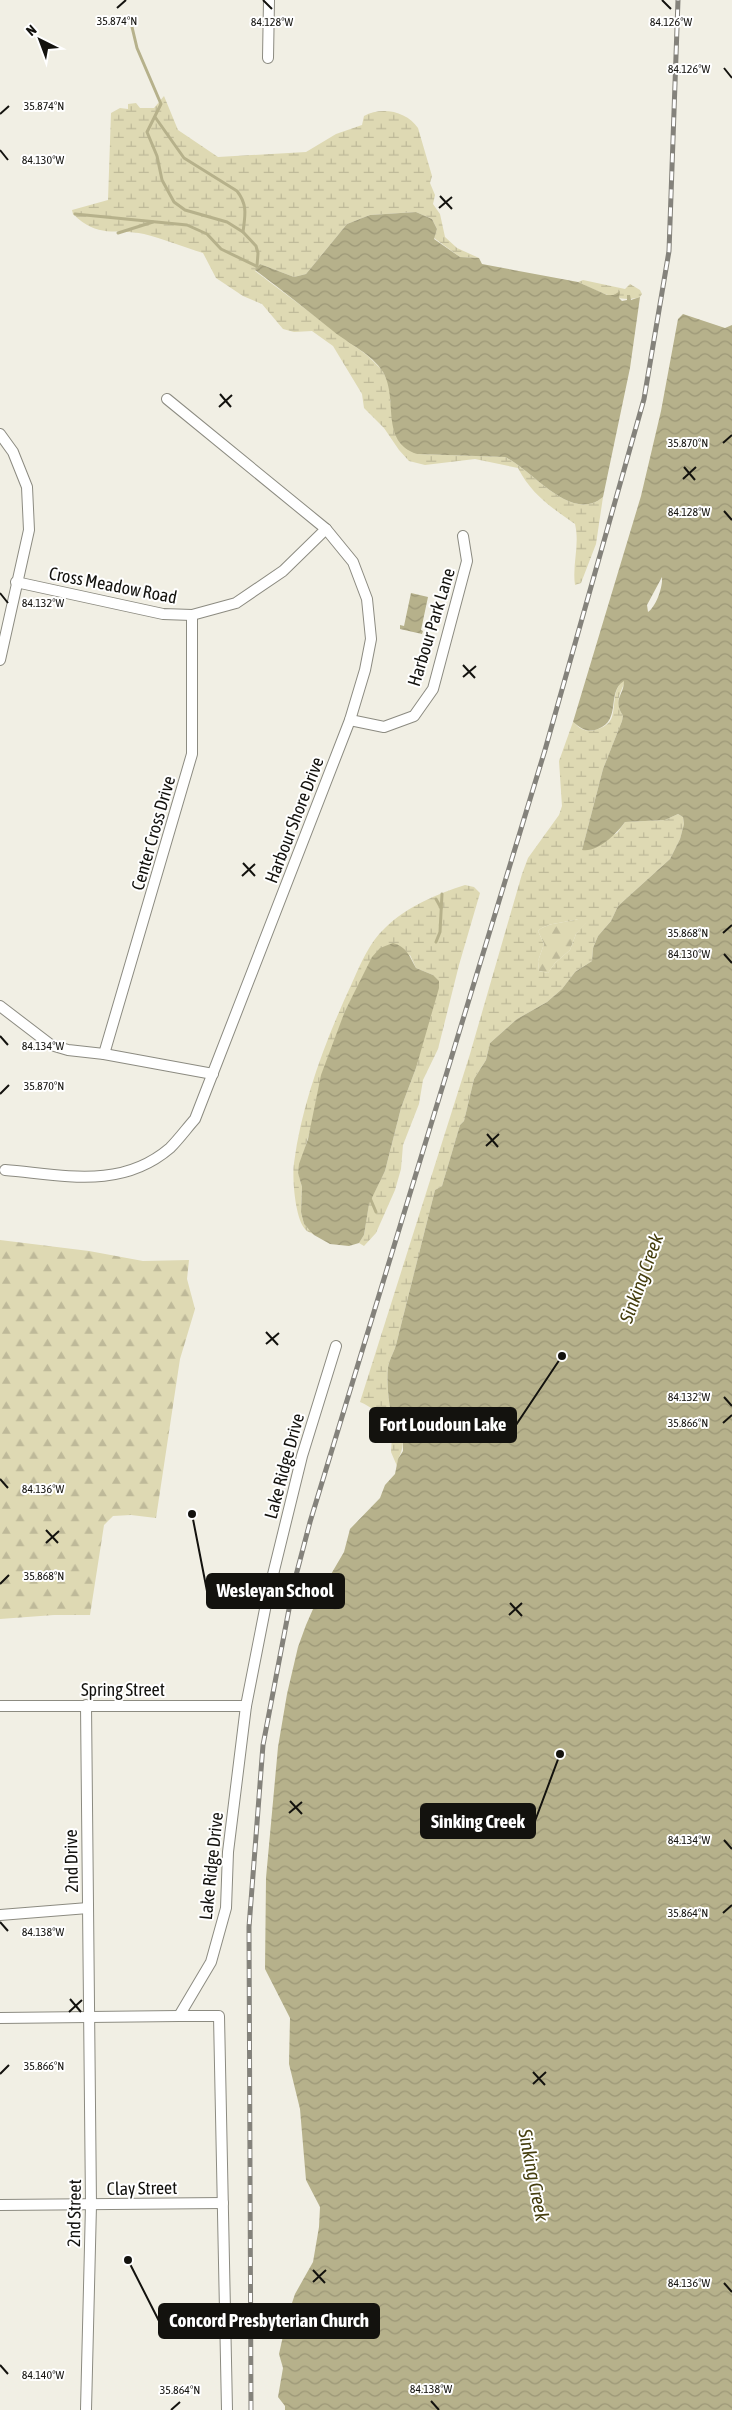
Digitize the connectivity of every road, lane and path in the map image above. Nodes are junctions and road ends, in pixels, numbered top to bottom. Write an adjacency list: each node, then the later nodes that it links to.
1 (270, 0): 2 (street)
2 (268, 58)
3 (167, 400): 5 (street, Harbour Shore Drive)
4 (0, 434): 7 (street)
5 (326, 529): 8 (street, Cross Meadow Road); 10 (street, Harbour Shore Drive)
6 (463, 536): 10 (street, Harbour Park Lane)
7 (16, 582): 8 (street, Cross Meadow Road); 9 (street)
8 (192, 616): 12 (street, Center Cross Drive)
9 (0, 660)
10 (350, 720): 13 (street, Harbour Shore Drive)
11 (0, 1006): 12 (street)
12 (104, 1054): 13 (street)
13 (213, 1074): 14 (street, Harbour Shore Drive)
14 (5, 1170)
15 (336, 1346): 18 (street, Lake Ridge Drive)
16 (86, 1705): 17 (street, Spring Street); 18 (street, Spring Street); 19 (street, 2nd Drive)
17 (0, 1706)
18 (246, 1706): 21 (street, Lake Ridge Drive)
19 (88, 1908): 20 (street); 22 (street, 2nd Drive)
20 (0, 1915)
21 (179, 2016): 22 (street); 24 (street)
22 (89, 2017): 23 (street); 26 (street, 2nd Street)
23 (0, 2018)
24 (224, 2203): 26 (street, Clay Street); 28 (street)
25 (0, 2205): 26 (street, Clay Street)
26 (91, 2205): 27 (street, 2nd Street)
27 (86, 2410)
28 (227, 2410)

